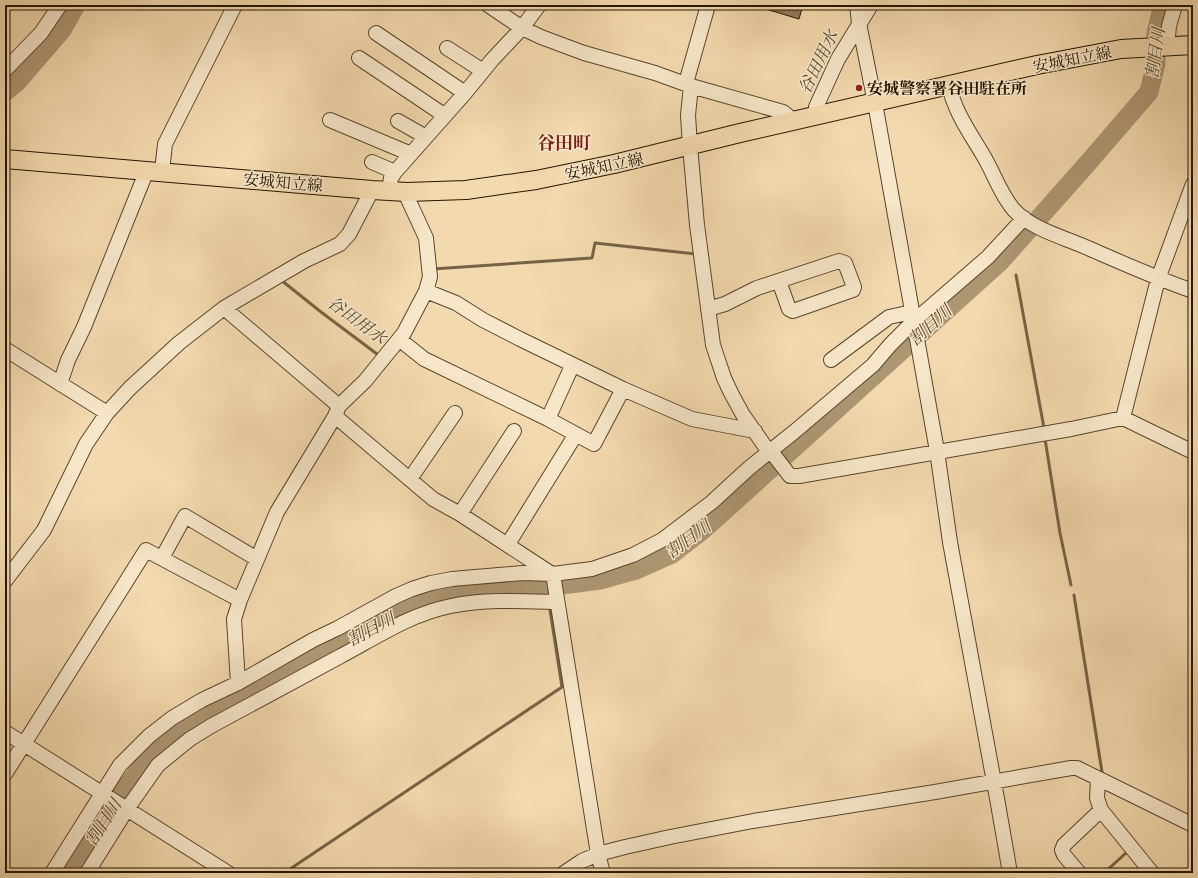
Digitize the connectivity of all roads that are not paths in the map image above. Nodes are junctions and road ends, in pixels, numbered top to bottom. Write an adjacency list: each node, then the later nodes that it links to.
1 (60, 5): 16 (street)
2 (235, 5): 32 (street)
3 (488, 5): 10 (street)
4 (540, 5): 10 (street)
5 (708, 5): 18 (street)
6 (857, 5): 9 (street)
7 (871, 5): 9 (street)
8 (1175, 5): 13 (street)
9 (859, 23): 21 (street); 23 (street)
10 (522, 28): 17 (street); 18 (street)
11 (376, 33): 20 (street)
12 (1193, 45): 13 (main road, 安城知立線)
13 (1167, 47): 19 (main road, 安城知立線)
14 (447, 48): 17 (street)
15 (359, 58): 22 (street)
16 (5, 70)
17 (483, 71): 20 (street)
18 (688, 84): 26 (street); 28 (street)
19 (949, 85): 21 (main road, 安城知立線); 37 (street)
20 (465, 93): 22 (street)
21 (875, 103): 23 (main road, 安城知立線); 44 (street)
22 (444, 115): 27 (street)
23 (817, 115): 26 (main road, 安城知立線)
24 (330, 120): 29 (street)
25 (398, 121): 27 (street)
26 (794, 121): 28 (main road, 安城知立線)
27 (426, 137): 29 (street)
28 (690, 146): 36 (main road, 安城知立線); 43 (street)
29 (411, 154): 33 (street)
30 (5, 159): 32 (main road, 安城知立線)
31 (372, 162): 33 (street)
32 (155, 171): 35 (main road, 安城知立線); 49 (street)
33 (396, 172): 35 (street)
34 (1193, 184): 38 (street)
35 (380, 190): 36 (main road, 安城知立線); 42 (street)
36 (407, 192): 40 (street)
37 (1024, 218): 38 (street); 44 (street)
38 (1158, 279): 41 (street); 54 (street)
39 (779, 282): 39 (street); 43 (street)
40 (426, 290): 45 (street); 48 (street)
41 (1193, 291)
42 (224, 308): 51 (street); 52 (street)
43 (708, 309): 57 (street)
44 (913, 317): 47 (street); 59 (street); 61 (street)
45 (399, 339): 51 (street); 55 (street)
46 (5, 349): 49 (street)
47 (831, 360)
48 (572, 366): 50 (street); 55 (street)
49 (60, 384): 52 (street)
50 (623, 389): 57 (street); 58 (street)
51 (337, 411): 62 (street); 66 (street)
52 (107, 413): 68 (street)
53 (455, 413): 62 (street)
54 (1123, 418): 59 (street); 60 (street)
55 (548, 419): 58 (street)
56 (514, 431): 63 (street)
57 (755, 431): 61 (street)
58 (576, 434): 64 (street)
59 (936, 451): 61 (street); 76 (street)
60 (1193, 452)
61 (771, 453): 67 (street)
62 (410, 479): 63 (street)
63 (460, 514): 64 (street)
64 (508, 544): 67 (street)
65 (162, 558): 66 (street); 69 (street); 73 (street)
66 (257, 559): 69 (street)
67 (553, 574): 70 (street); 71 (street)
68 (5, 581)
69 (240, 600): 71 (street)
70 (557, 602): 78 (street); 81 (street)
71 (238, 683): 77 (street)
72 (5, 732): 73 (street)
73 (24, 744): 74 (street); 77 (street)
74 (5, 774)
75 (1098, 779): 76 (street); 79 (street); 80 (street)
76 (994, 781): 81 (street); 87 (street)
77 (105, 795): 78 (street); 82 (street)
78 (128, 809): 83 (street); 84 (street)
79 (1101, 810): 88 (street); 89 (street)
80 (1193, 825)
81 (598, 854): 85 (street); 86 (street)
82 (52, 873)
83 (87, 873)
84 (228, 873)
85 (564, 873)
86 (603, 873)
87 (1010, 873)
88 (1079, 873)
89 (1152, 873)

